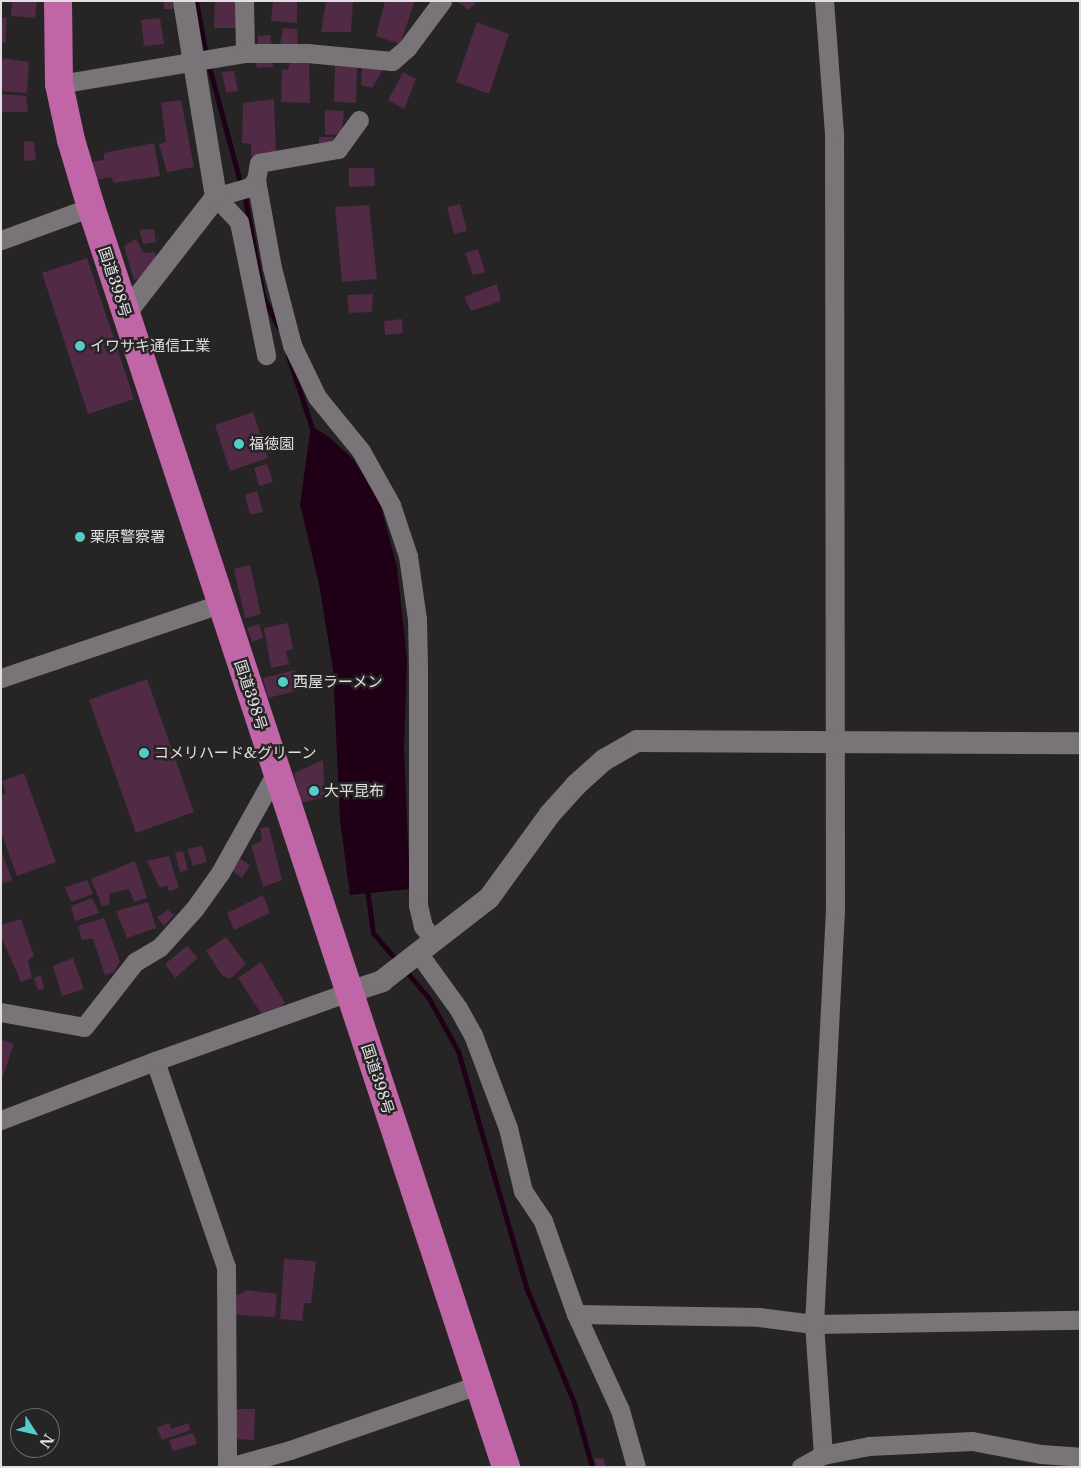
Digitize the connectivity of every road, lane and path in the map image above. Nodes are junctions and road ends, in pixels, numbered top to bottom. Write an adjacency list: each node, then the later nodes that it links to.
1 (58, 1): 8 (highway, 国道398号)
2 (184, 1): 7 (street)
3 (244, 1): 6 (street)
4 (442, 1): 6 (street)
5 (824, 1): 18 (street)
6 (245, 53): 7 (street)
7 (198, 63): 8 (street); 11 (street)
8 (59, 84): 12 (highway, 国道398号)
9 (358, 120): 10 (street)
10 (253, 183): 11 (street); 21 (street)
11 (223, 193): 14 (street); 15 (street)
12 (91, 207): 13 (street); 14 (highway, 国道398号)
13 (1, 240)
14 (125, 314): 16 (highway, 国道398号)
15 (266, 355)
16 (222, 603): 17 (street); 20 (highway, 国道398号)
17 (1, 678)
18 (834, 741): 19 (street); 21 (street); 28 (street)
19 (1080, 743)
20 (276, 773): 22 (highway, 国道398号); 23 (street)
21 (422, 951): 22 (street); 26 (street)
22 (349, 992): 24 (street); 29 (highway, 国道398号)
23 (1, 1012)
24 (155, 1061): 25 (street); 32 (street)
25 (1, 1120)
26 (576, 1314): 28 (street); 34 (street)
27 (1080, 1320): 28 (street)
28 (814, 1324): 30 (street)
29 (478, 1385): 32 (street); 33 (highway, 国道398号)
30 (823, 1455): 31 (street); 35 (street)
31 (1080, 1457)
32 (228, 1467)
33 (506, 1467)
34 (636, 1467)
35 (801, 1467)

